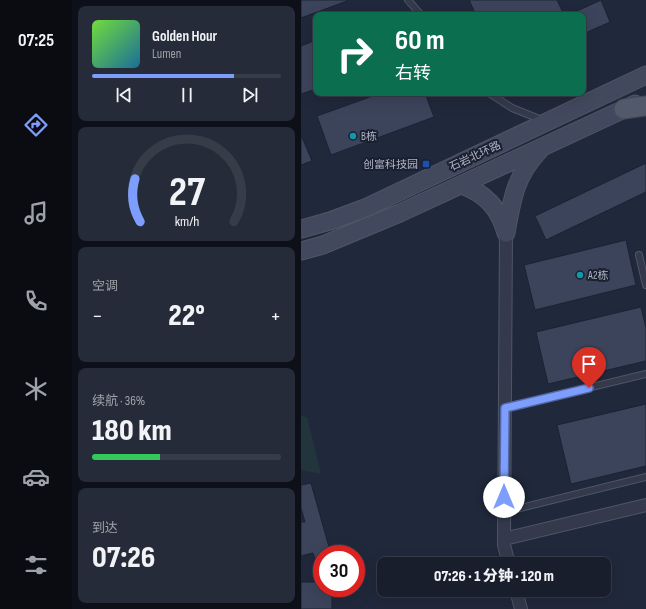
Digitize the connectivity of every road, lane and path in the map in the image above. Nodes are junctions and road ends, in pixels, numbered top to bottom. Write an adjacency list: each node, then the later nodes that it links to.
1 (408, 0): 2 (lane)
2 (418, 12)
3 (646, 76): 8 (main road, 石岩北环路)
4 (493, 96): 8 (lane)
5 (646, 98): 7 (main road, 石岩北环路)
6 (646, 106): 7 (main road)
7 (624, 109): 9 (main road, 石岩北环路)
8 (547, 122): 11 (main road, 石岩北环路)
9 (542, 148): 10 (main road, 石岩北环路); 12 (main road)
10 (463, 184): 12 (main road); 13 (main road, 石岩北环路)
11 (301, 229)
12 (506, 233): 17 (street)
13 (301, 251)
14 (639, 255): 15 (lane)
15 (646, 285)
16 (646, 374): 17 (lane)
17 (505, 408): 20 (street)
18 (646, 478): 20 (lane)
19 (646, 505): 21 (street)
20 (504, 512): 21 (street)
21 (504, 539): 22 (street)
22 (508, 557)
23 (518, 597): 24 (street)
24 (521, 609)

